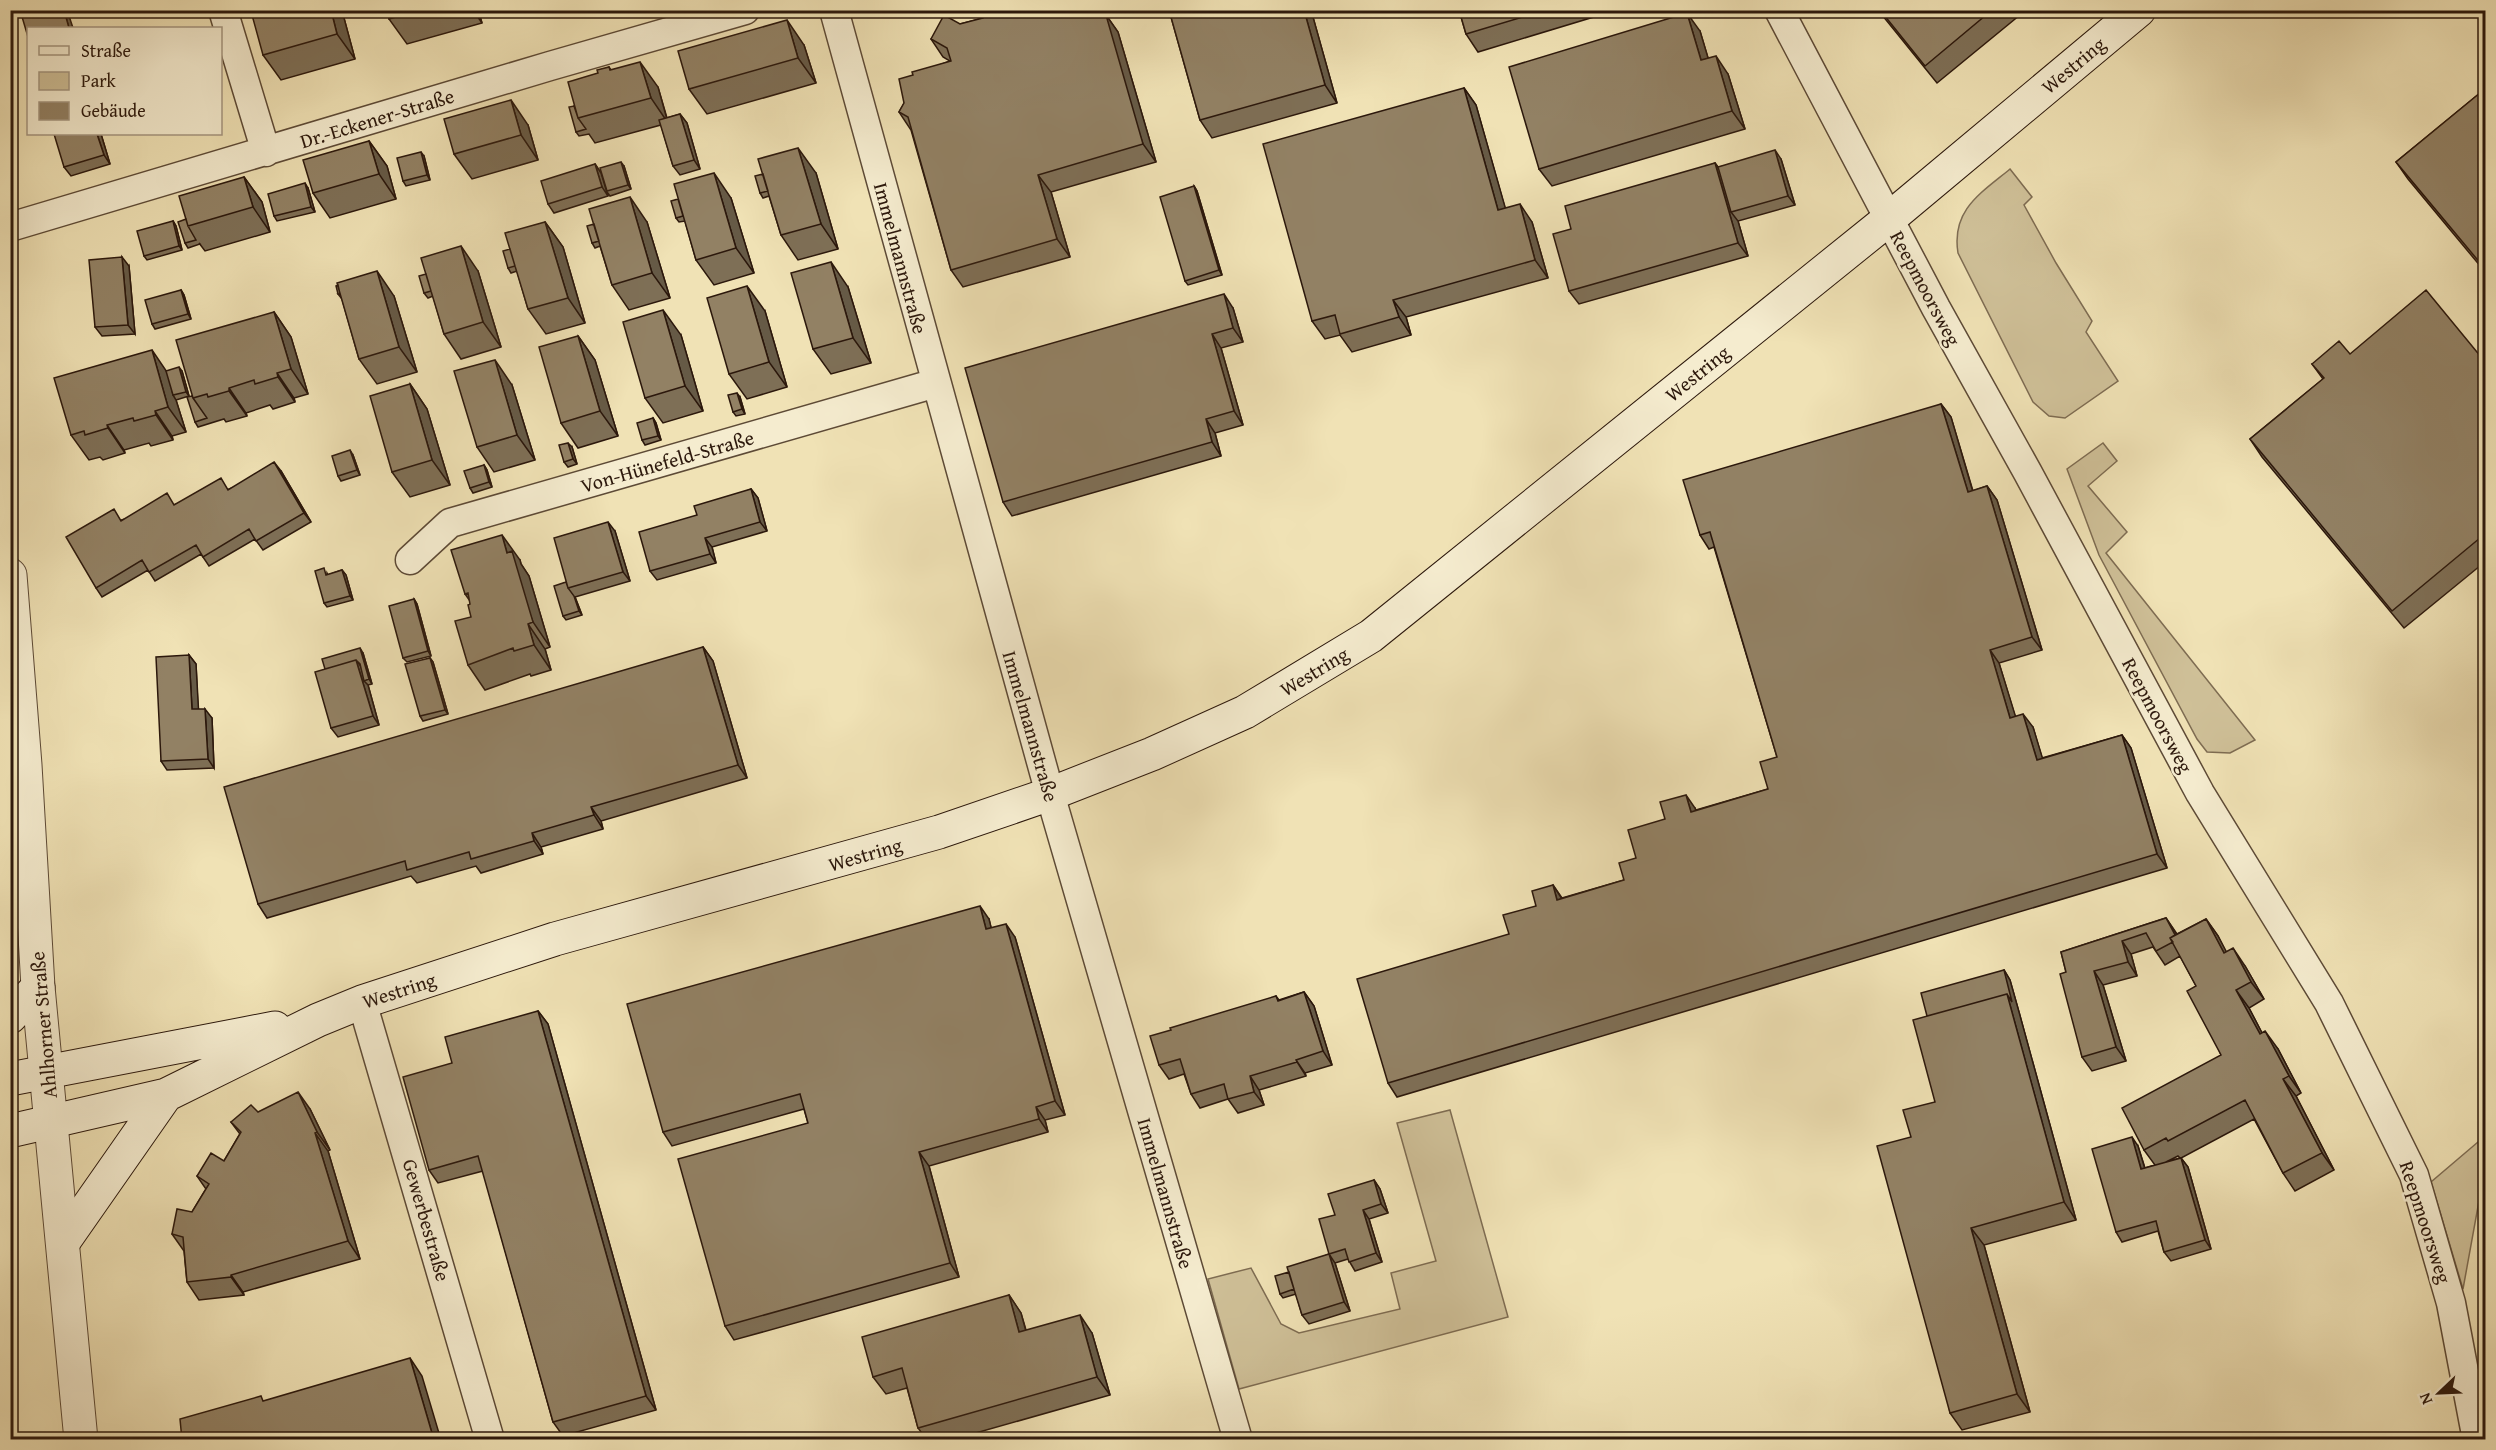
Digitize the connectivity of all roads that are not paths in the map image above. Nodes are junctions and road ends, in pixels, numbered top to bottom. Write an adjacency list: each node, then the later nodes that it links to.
1 (223, 10): 6 (street)
2 (745, 10): 6 (street, Dr.-Eckener-Straße)
3 (834, 10): 9 (street, Immelmannstraße)
4 (1779, 10): 7 (street, Reepmoorsweg)
5 (2139, 10): 7 (main road, Westring)
6 (266, 152): 8 (street, Dr.-Eckener-Straße)
7 (1890, 218): 12 (main road, Westring); 26 (street, Reepmoorsweg)
8 (10, 227)
9 (936, 383): 10 (street, Von-Hünefeld-Straße); 12 (street, Immelmannstraße)
10 (410, 560)
11 (10, 575): 13 (main road, Ahlhorner Straße)
12 (1050, 794): 14 (main road, Westring); 25 (street, Immelmannstraße)
13 (38, 987): 15 (main road); 17 (main road, Ahlhorner Straße)
14 (362, 1002): 16 (main road, Westring); 24 (street, Gewerbestraße)
15 (10, 1017)
16 (318, 1020): 17 (main road, Westring); 19 (main road, Westring)
17 (46, 1074): 18 (main road, Westring); 20 (main road, Ahlhorner Straße)
18 (10, 1079)
19 (166, 1095): 20 (main road, Westring); 22 (main road)
20 (51, 1123): 21 (main road, Westring); 22 (main road, Ahlhorner Straße)
21 (10, 1131)
22 (64, 1241): 23 (main road, Ahlhorner Straße)
23 (81, 1440)
24 (490, 1440)
25 (1238, 1440)
26 (2477, 1440)

